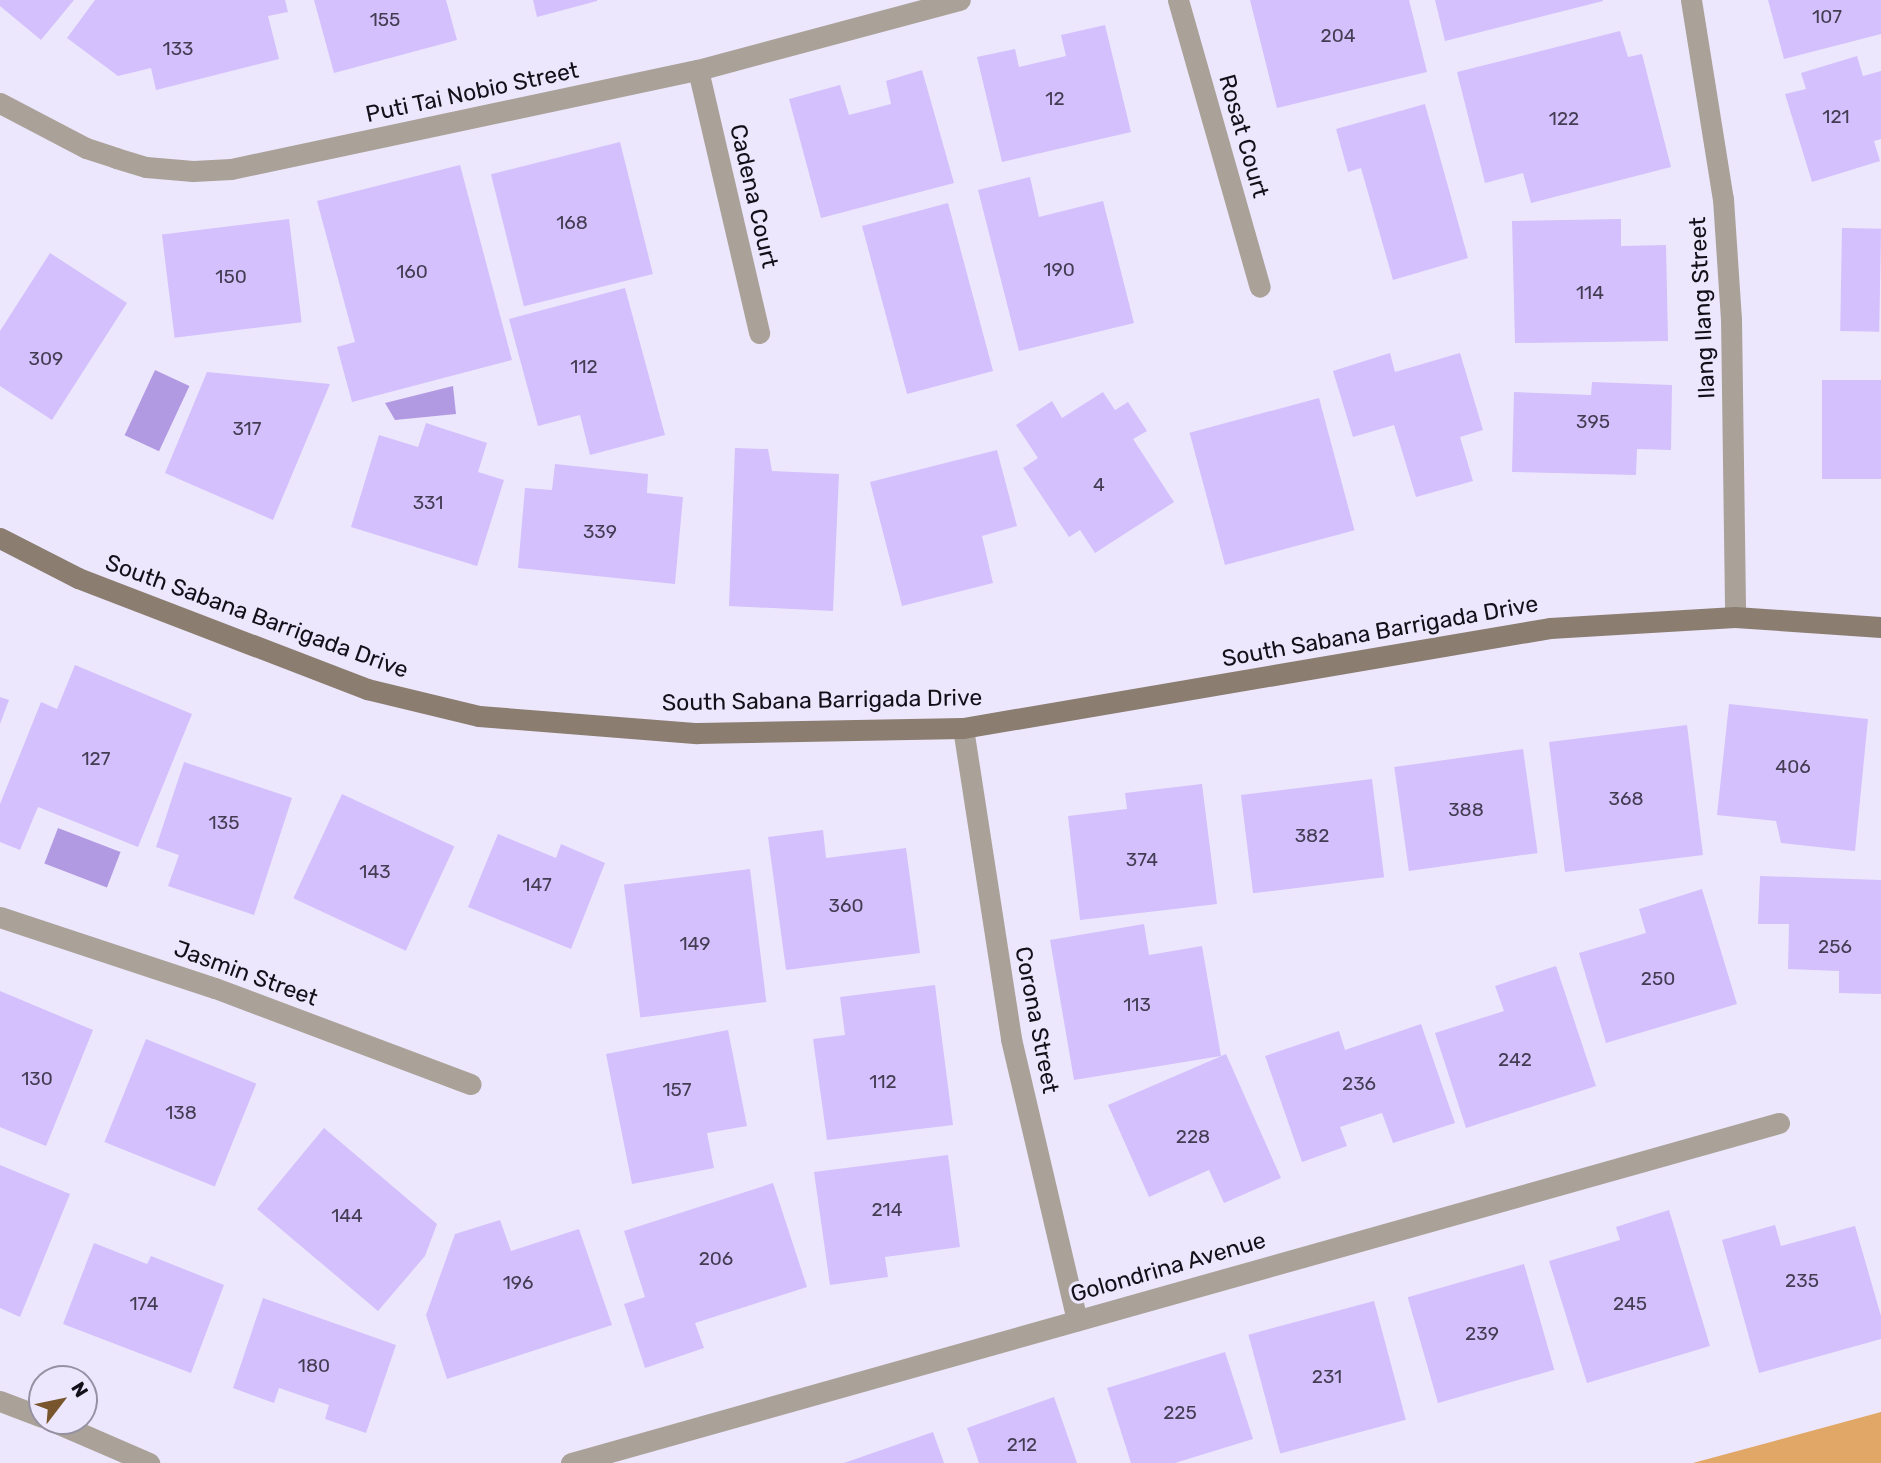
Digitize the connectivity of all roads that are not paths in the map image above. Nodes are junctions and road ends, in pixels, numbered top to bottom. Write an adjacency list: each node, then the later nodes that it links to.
1 (960, 0): 4 (street, Puti Tai Nobio Street)
2 (1178, 0): 6 (street, Rosat Court)
3 (1691, 0): 9 (street, Ilang Ilang Street)
4 (698, 70): 5 (street, Puti Tai Nobio Street); 7 (street, Cadena Court)
5 (0, 103)
6 (1259, 287)
7 (760, 333)
8 (0, 538): 11 (main road, South Sabana Barrigada Drive)
9 (1735, 617): 10 (main road, South Sabana Barrigada Drive); 11 (main road, South Sabana Barrigada Drive)
10 (1881, 626)
11 (963, 728): 15 (street, Corona Street)
12 (0, 917): 13 (street, Jasmin Street)
13 (471, 1084)
14 (1779, 1123): 15 (street, Golondrina Avenue)
15 (1077, 1320): 20 (street, Golondrina Avenue)
16 (0, 1401): 17 (street)
17 (28, 1412)
18 (84, 1435): 19 (street)
19 (149, 1463)
20 (571, 1463)

